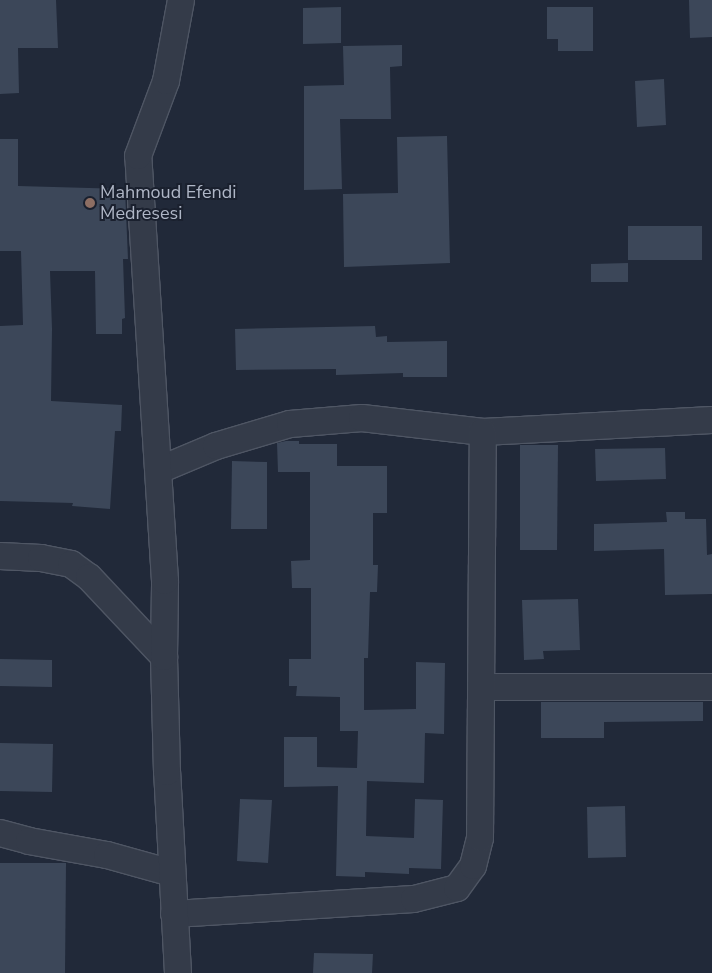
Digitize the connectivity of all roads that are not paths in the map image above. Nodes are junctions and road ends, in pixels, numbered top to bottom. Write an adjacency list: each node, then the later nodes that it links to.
1 (181, 0): 4 (street)
2 (712, 420): 3 (street)
3 (483, 432): 4 (street); 7 (street)
4 (159, 470): 6 (street)
5 (0, 556): 6 (street)
6 (164, 657): 10 (street)
7 (482, 687): 8 (street); 11 (street)
8 (712, 687)
9 (0, 833): 10 (street)
10 (172, 873): 11 (street)
11 (174, 914): 12 (street)
12 (178, 973)

